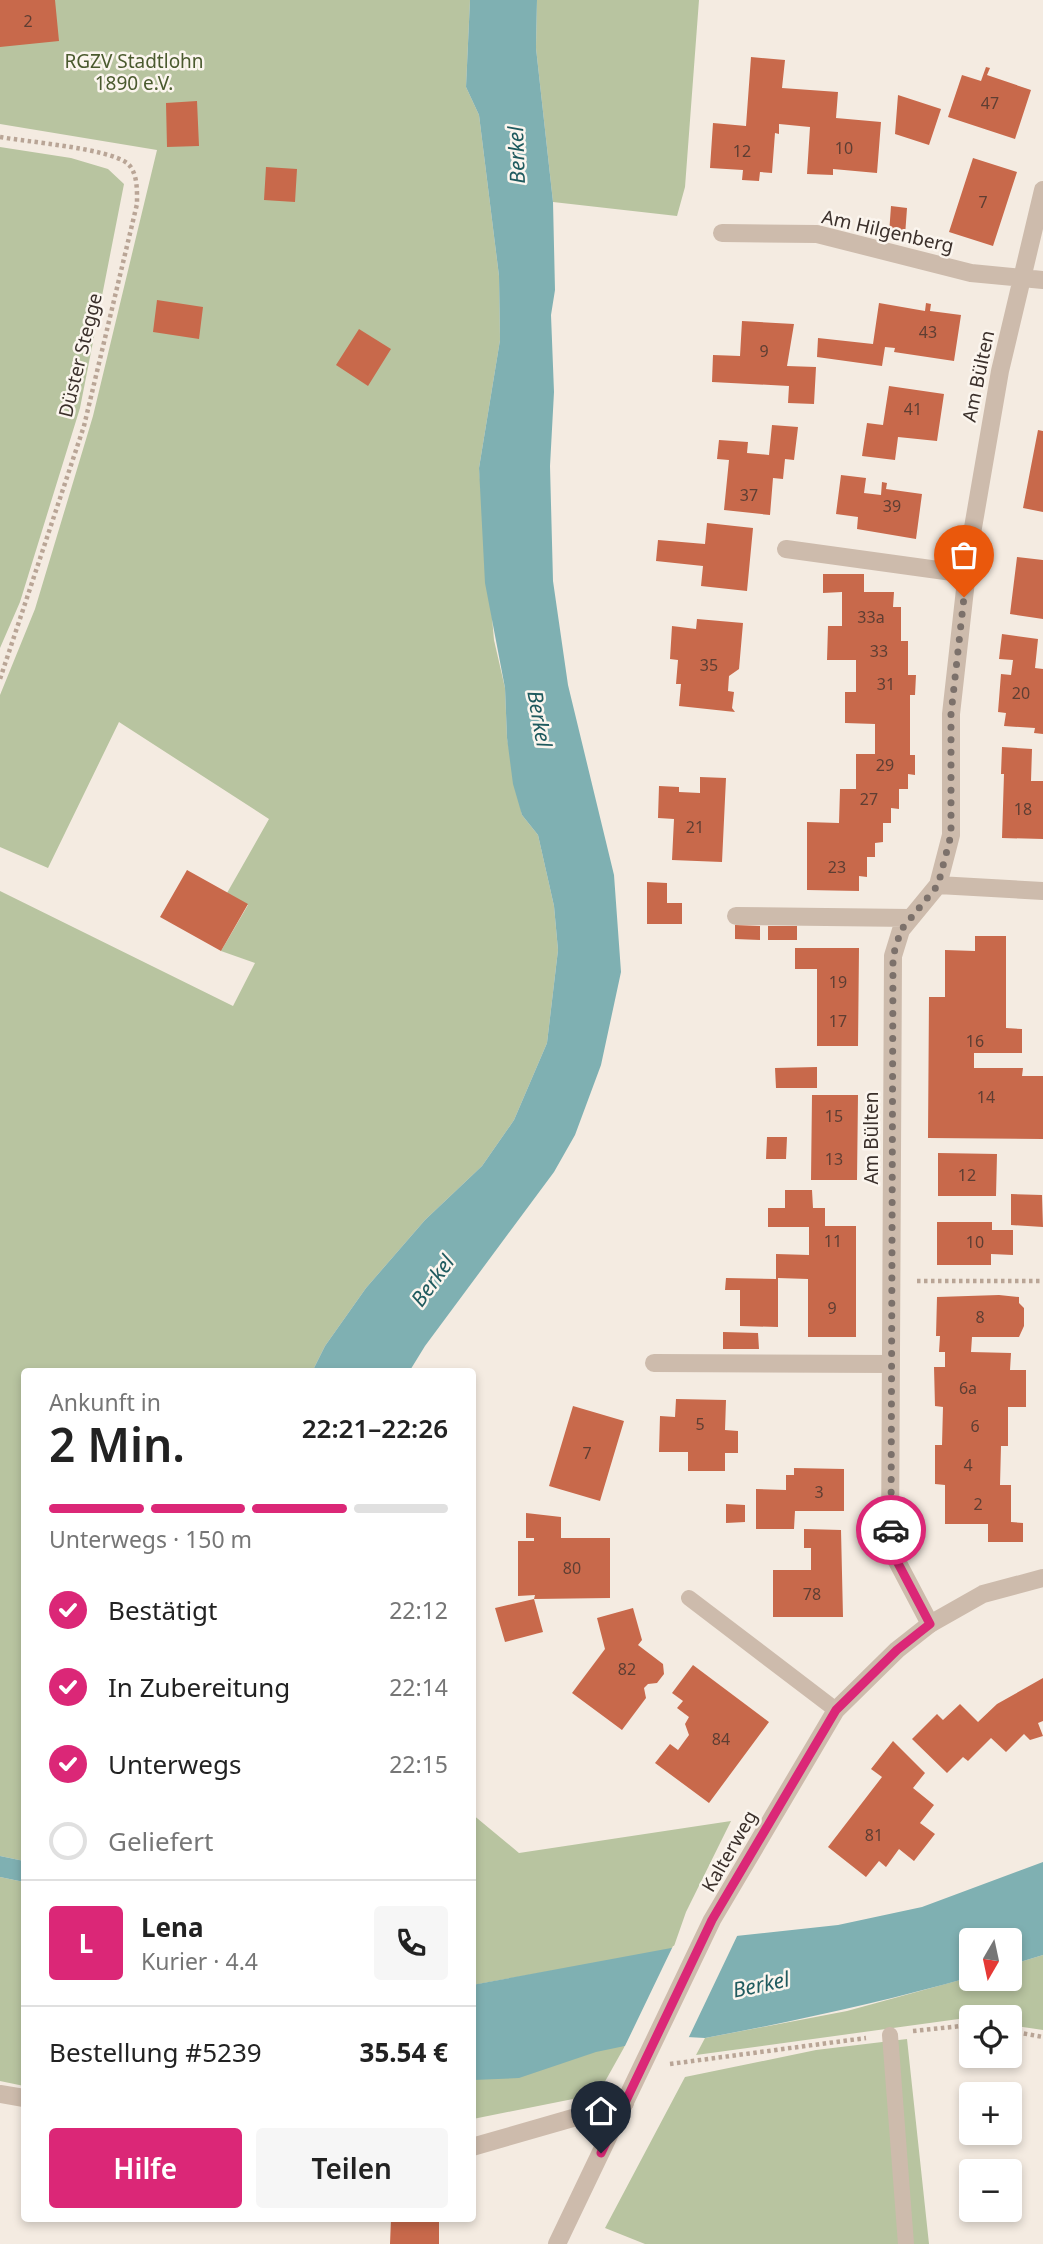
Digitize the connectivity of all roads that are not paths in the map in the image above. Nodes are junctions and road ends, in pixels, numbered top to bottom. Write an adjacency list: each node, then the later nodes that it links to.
1 (1043, 190): 3 (street, Am Bülten)
2 (722, 233): 3 (street, Am Hilgenberg)
3 (1019, 279): 4 (street, Am Hilgenberg); 6 (street, Am Bülten)
4 (1043, 279)
5 (786, 548): 6 (street)
6 (967, 574): 7 (street, Am Bülten)
7 (938, 885): 8 (street); 10 (street, Am Bülten)
8 (1043, 891)
9 (736, 916): 10 (street)
10 (911, 918): 12 (street, Am Bülten)
11 (654, 1363): 12 (street)
12 (891, 1364): 15 (street, Am Bülten)
13 (1043, 1578): 15 (street, Kalterweg)
14 (689, 1598): 16 (lane)
15 (930, 1624): 16 (street, Kalterweg)
16 (836, 1710): 20 (street, Kalterweg)
17 (890, 2035): 23 (lane)
18 (0, 2094): 19 (street)
19 (21, 2098)
20 (625, 2103): 21 (street); 22 (street, Kalterweg)
21 (476, 2146)
22 (557, 2244)
23 (906, 2244)

